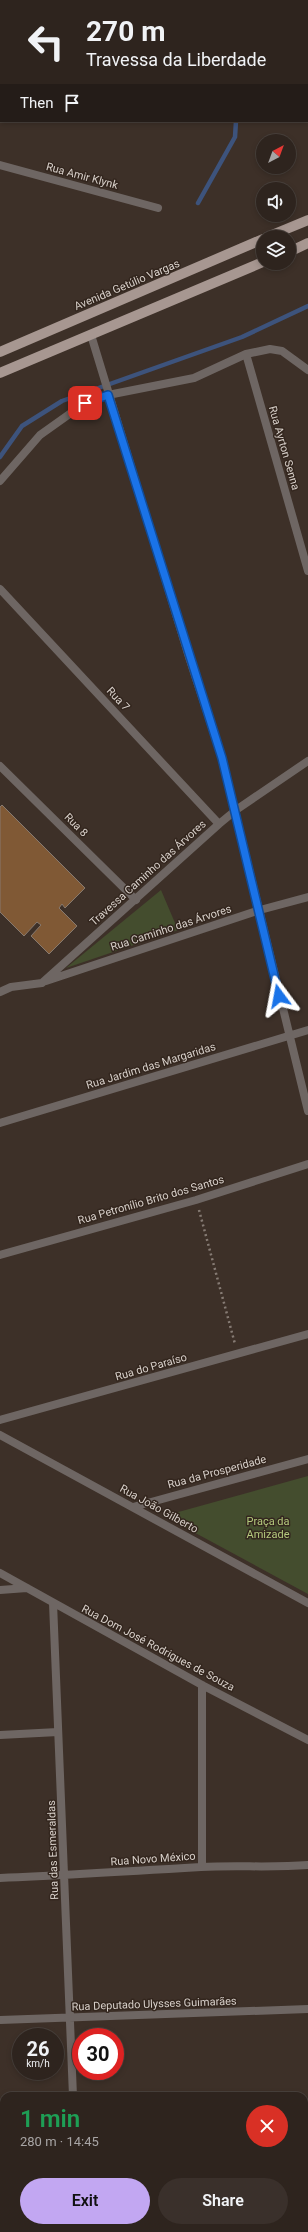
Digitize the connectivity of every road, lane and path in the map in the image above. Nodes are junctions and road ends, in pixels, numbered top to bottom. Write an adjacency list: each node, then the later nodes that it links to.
1 (0, 166): 2 (street, Rua Amir Klynk)
2 (158, 208)
3 (308, 220): 4 (main road)
4 (284, 230)
5 (256, 242): 10 (main road, Avenida Getúlio Vargas)
6 (308, 244): 7 (main road)
7 (296, 249)
8 (256, 265): 9 (main road)
9 (91, 335): 13 (main road); 14 (street)
10 (0, 352)
11 (246, 354): 12 (street); 14 (street); 16 (street, Rua Ayrton Senna)
12 (308, 370)
13 (0, 373)
14 (108, 395): 15 (street); 20 (street)
15 (0, 481)
16 (308, 571)
17 (0, 589): 21 (street, Rua 7)
18 (308, 761): 20 (street, Travessa Caminho das Árvores)
19 (0, 766): 23 (street, Rua 8)
20 (236, 810): 21 (street, Travessa Caminho das Árvores); 24 (street)
21 (219, 824): 23 (street, Travessa Caminho das Árvores)
22 (308, 897): 24 (street, Rua Caminho das Árvores)
23 (136, 900): 25 (street, Travessa Caminho das Árvores)
24 (260, 910): 25 (street, Rua Caminho das Árvores); 28 (street)
25 (42, 983): 26 (street)
26 (0, 992)
27 (308, 1030): 28 (street, Rua Jardim das Margaridas)
28 (289, 1036): 29 (street); 30 (street, Rua Jardim das Margaridas)
29 (308, 1111)
30 (0, 1123)
31 (308, 1164): 32 (street, Rua Petronílio Brito dos Santos)
32 (196, 1200): 33 (street, Rua Petronílio Brito dos Santos); 35 (path)
33 (0, 1255)
34 (308, 1334): 35 (street, Rua do Paraíso)
35 (238, 1354): 36 (street, Rua do Paraíso)
36 (0, 1420)
37 (0, 1435): 39 (street, Rua João Gilberto)
38 (308, 1459): 39 (street, Rua da Prosperidade)
39 (133, 1507): 44 (street, Rua João Gilberto)
40 (0, 1573): 41 (street, Rua Dom José Rodrigues de Souza)
41 (27, 1588): 42 (street); 43 (street, Rua Dom José Rodrigues de Souza)
42 (0, 1590)
43 (53, 1603): 45 (street, Rua Dom José Rodrigues de Souza); 46 (street, Rua das Esmeraldas)
44 (308, 1603)
45 (202, 1685): 48 (street, Rua Dom José Rodrigues de Souza); 50 (street)
46 (58, 1732): 47 (street); 51 (street, Rua das Esmeraldas)
47 (0, 1735)
48 (308, 1740)
49 (308, 1865): 50 (street, Rua Novo México)
50 (202, 1867): 51 (street, Rua Novo México)
51 (64, 1875): 52 (street, Rua Novo México); 54 (street, Rua das Esmeraldas)
52 (0, 1878)
53 (308, 2009): 54 (street, Rua Deputado Ulysses Guimarães)
54 (71, 2019): 55 (street, Rua Deputado Ulysses Guimarães); 56 (street, Rua das Esmeraldas)
55 (0, 2020)
56 (74, 2092)

